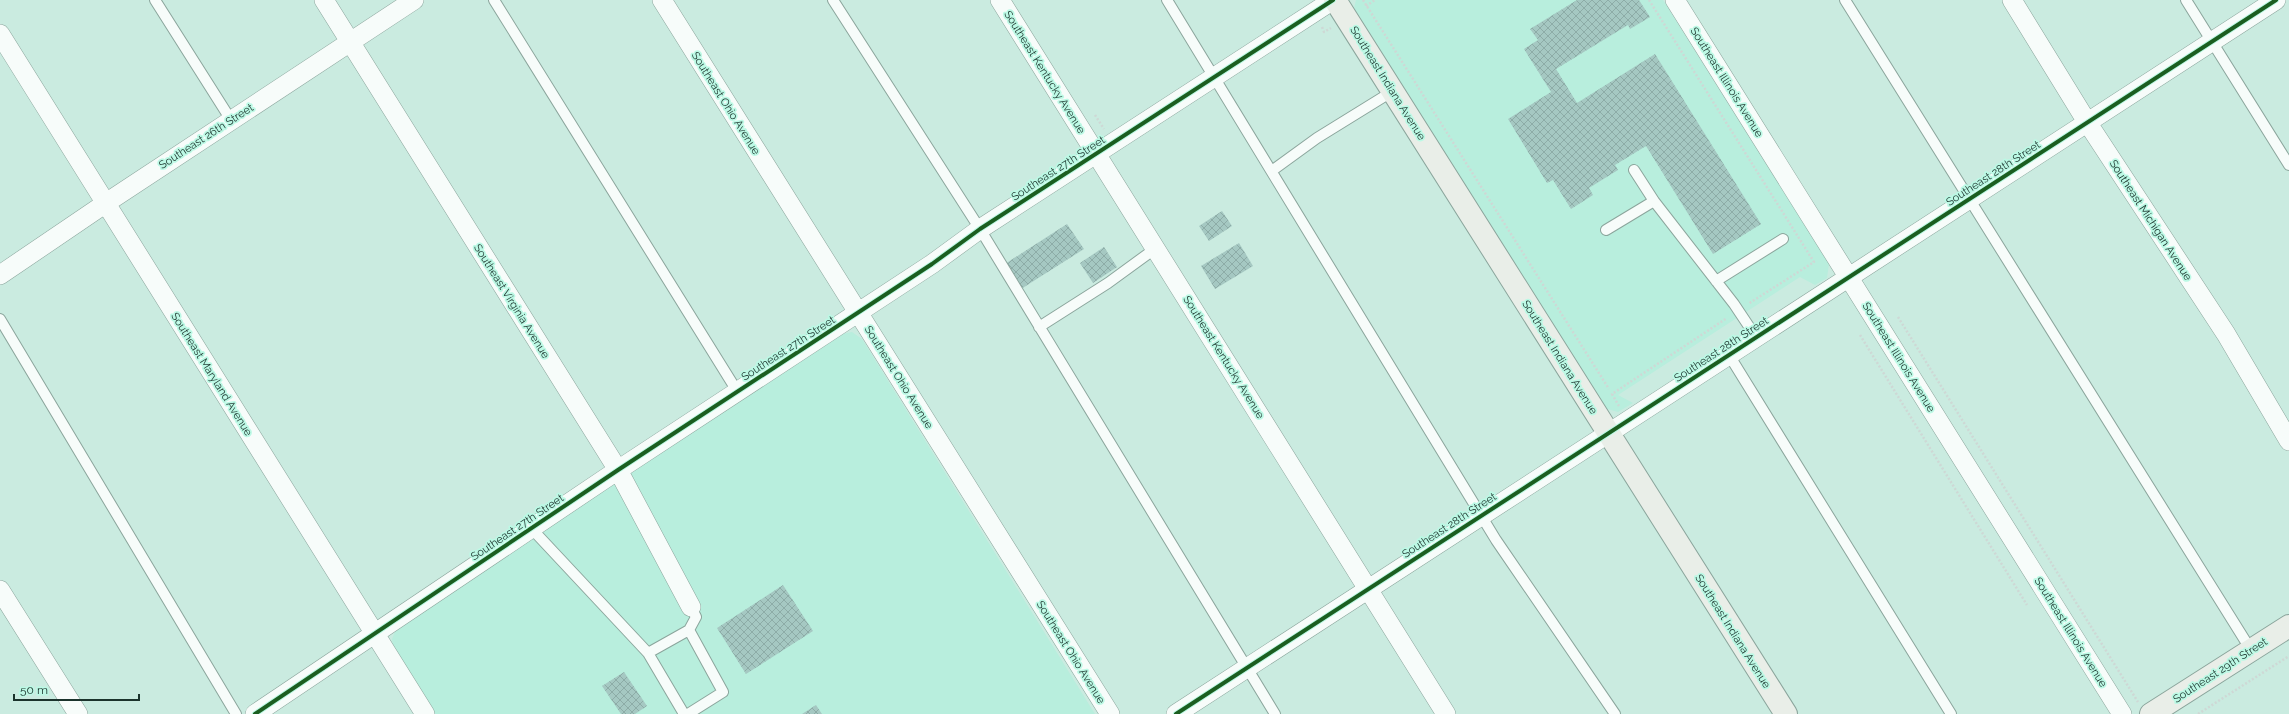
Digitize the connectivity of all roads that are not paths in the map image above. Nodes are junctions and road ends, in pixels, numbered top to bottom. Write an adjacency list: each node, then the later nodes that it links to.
1 (155, 0): 20 (lane)
2 (324, 0): 16 (street, Southeast Virginia Avenue)
3 (414, 0): 16 (street, Southeast 26th Street)
4 (494, 0): 41 (lane)
5 (662, 0): 36 (street, Southeast Ohio Avenue)
6 (833, 0): 29 (lane)
7 (1000, 0): 22 (street, Southeast Kentucky Avenue)
8 (1167, 0): 18 (lane)
9 (1334, 0): 18 (street, Southeast 27th Street); 19 (street, Southeast Indiana Avenue)
10 (1675, 0): 34 (street, Southeast Illinois Avenue)
11 (1845, 0): 26 (lane)
12 (2012, 0): 21 (street, Southeast Michigan Avenue)
13 (2186, 0): 17 (lane)
14 (2276, 0): 17 (street, Southeast 28th Street)
15 (0, 34): 28 (street, Southeast Maryland Avenue)
16 (350, 42): 20 (street, Southeast 26th Street); 44 (street, Southeast Virginia Avenue)
17 (2213, 42): 21 (street, Southeast 28th Street); 23 (lane)
18 (1216, 77): 22 (street, Southeast 27th Street); 24 (lane)
19 (1393, 92): 24 (lane); 42 (street, Southeast Indiana Avenue)
20 (231, 120): 28 (street, Southeast 26th Street)
21 (2087, 122): 26 (street, Southeast 28th Street); 43 (street, Southeast Michigan Avenue)
22 (1097, 154): 29 (street, Southeast 27th Street); 32 (street, Southeast Kentucky Avenue)
23 (2289, 165)
24 (1272, 170): 45 (lane)
25 (1634, 170): 27 (lane)
26 (1969, 199): 34 (street, Southeast 28th Street); 53 (lane)
27 (1654, 201): 30 (lane); 35 (lane)
28 (106, 202): 33 (street, Southeast 26th Street); 52 (street, Southeast Maryland Avenue)
29 (980, 229): 36 (street, Southeast 27th Street); 38 (lane)
30 (1606, 230)
31 (1783, 239): 35 (lane)
32 (1156, 248): 38 (lane); 47 (street, Southeast Kentucky Avenue)
33 (0, 275)
34 (1849, 277): 39 (street, Southeast 28th Street); 70 (street, Southeast Illinois Avenue)
35 (1716, 280): 39 (lane)
36 (858, 312): 41 (street, Southeast 27th Street); 63 (street, Southeast Ohio Avenue)
37 (0, 319): 58 (lane)
38 (1039, 327): 55 (lane)
39 (1756, 337): 40 (street, Southeast 28th Street)
40 (1728, 355): 42 (street, Southeast 28th Street); 69 (lane)
41 (737, 391): 44 (street, Southeast 27th Street)
42 (1608, 433): 45 (street, Southeast 28th Street); 68 (street, Southeast Indiana Avenue)
43 (2289, 441)
44 (618, 470): 46 (street, Southeast 27th Street); 49 (street, Southeast Virginia Avenue)
45 (1482, 514): 47 (street, Southeast 28th Street); 67 (lane)
46 (531, 528): 52 (street, Southeast 27th Street); 54 (lane)
47 (1369, 588): 55 (street, Southeast 28th Street); 66 (street, Southeast Kentucky Avenue)
48 (0, 590): 57 (street)
49 (691, 607): 51 (lane)
50 (2289, 626): 53 (street, Southeast 29th Street)
51 (689, 630): 54 (lane); 62 (lane)
52 (374, 633): 59 (street, Southeast 27th Street); 60 (street, Southeast Maryland Avenue)
53 (2251, 650): 56 (street, Southeast 29th Street)
54 (648, 653): 61 (lane)
55 (1245, 668): 64 (street, Southeast 28th Street); 65 (lane)
56 (2144, 708)
57 (78, 714)
58 (236, 714)
59 (255, 714)
60 (425, 714)
61 (684, 714)
62 (688, 714)
63 (1110, 714)
64 (1176, 714)
65 (1275, 714)
66 (1446, 714)
67 (1615, 714)
68 (1786, 714)
69 (1951, 714)
70 (2122, 714)

